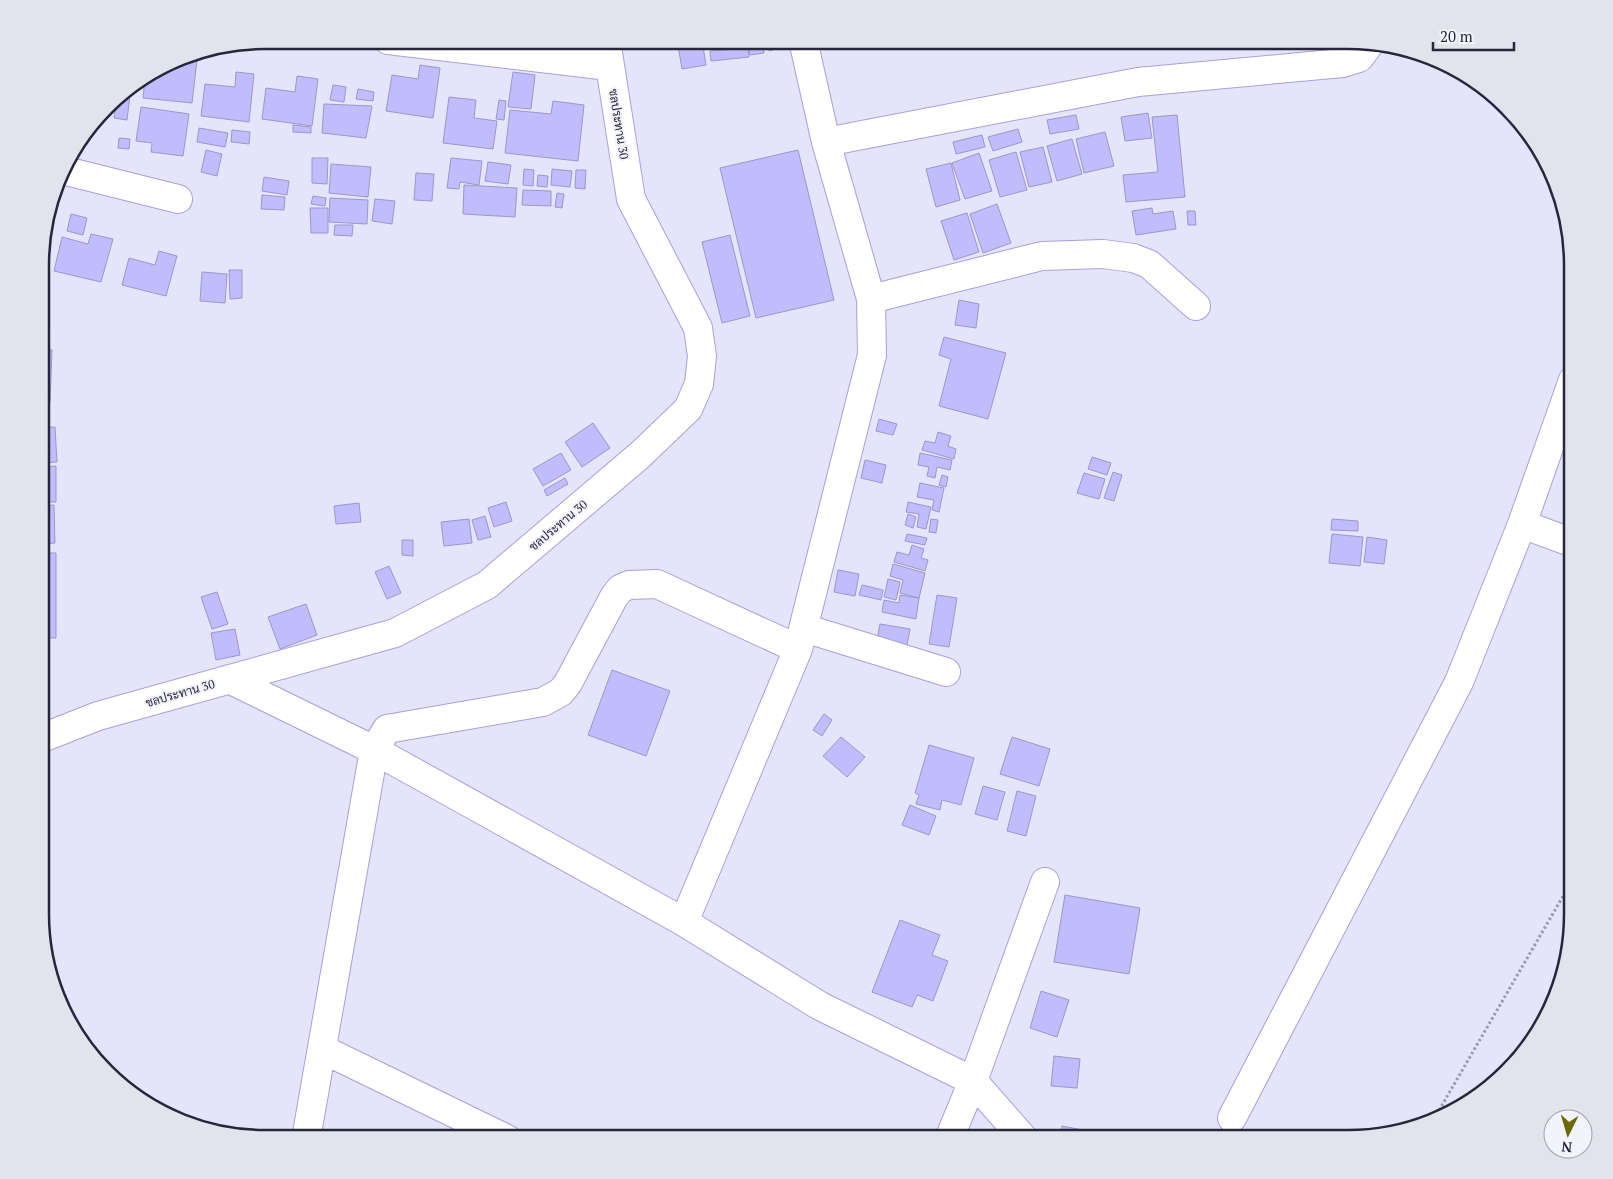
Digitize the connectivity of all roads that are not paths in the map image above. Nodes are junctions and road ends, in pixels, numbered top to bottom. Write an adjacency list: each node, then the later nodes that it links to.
1 (540, 49): 4 (street)
2 (805, 49): 5 (street)
3 (1365, 49): 5 (street)
4 (608, 53): 15 (street, ชลประทาน 30)
5 (826, 142): 8 (street)
6 (70, 172): 7 (street)
7 (178, 200)
8 (871, 299): 9 (street); 13 (street)
9 (1196, 306)
10 (1564, 403): 11 (street)
11 (1522, 524): 12 (street); 22 (street)
12 (1564, 540)
13 (801, 638): 14 (street); 17 (street); 19 (street)
14 (946, 672)
15 (229, 679): 16 (street, ชลประทาน 30); 17 (street)
16 (49, 735)
17 (374, 750): 19 (street); 20 (street)
18 (1045, 882): 21 (street)
19 (684, 922): 21 (street)
20 (322, 1049): 23 (street); 24 (street)
21 (974, 1081): 25 (street); 26 (street)
22 (1232, 1118)
23 (307, 1130)
24 (488, 1130)
25 (953, 1130)
26 (1016, 1130)

